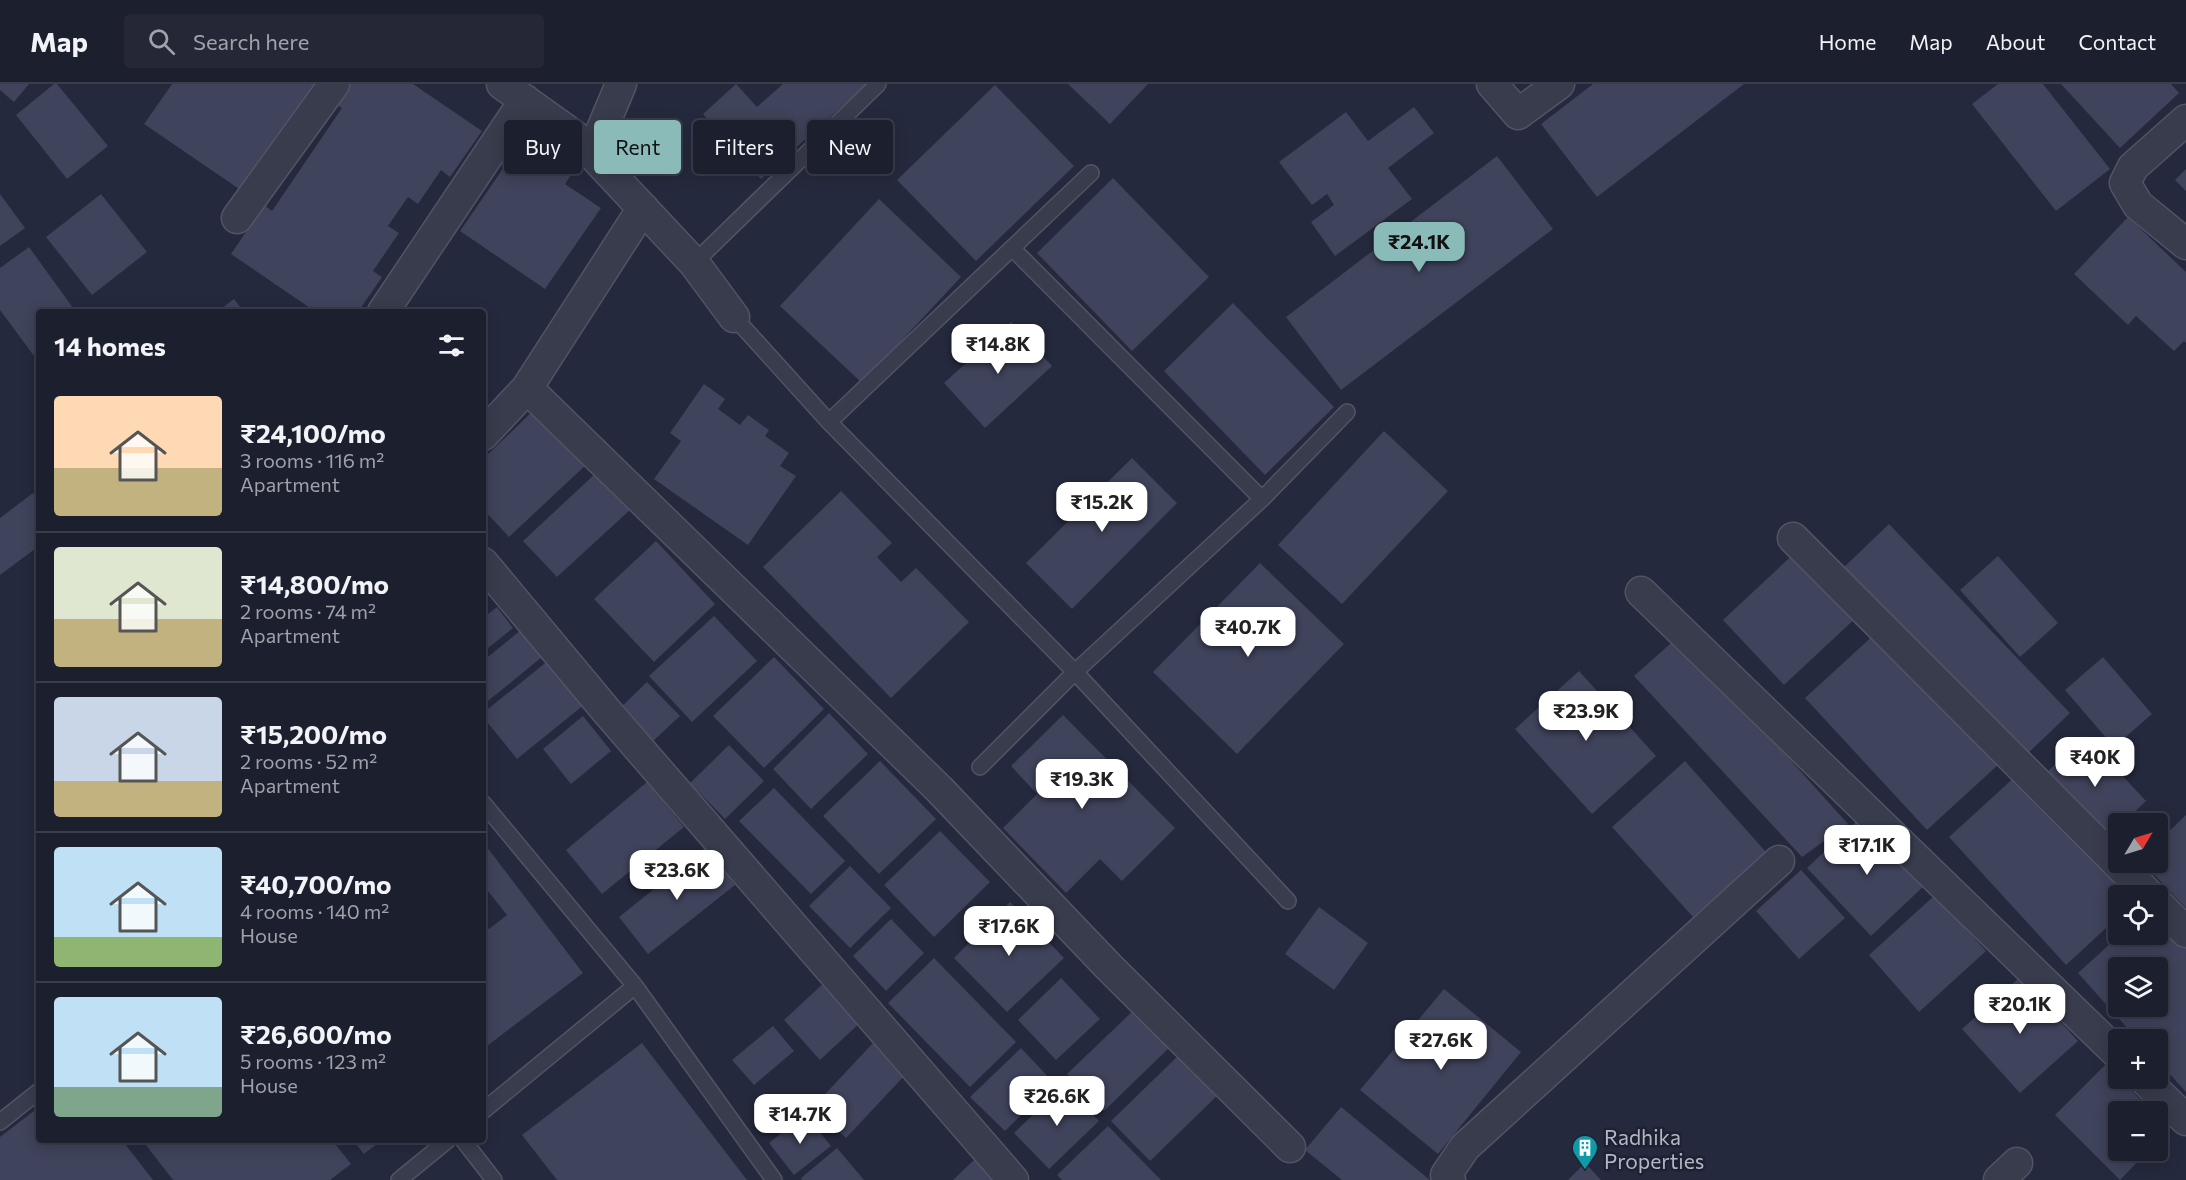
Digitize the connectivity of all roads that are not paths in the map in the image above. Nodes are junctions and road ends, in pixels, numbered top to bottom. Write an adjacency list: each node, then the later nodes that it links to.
1 (334, 84): 11 (street)
2 (621, 84): 8 (street)
3 (878, 84): 14 (lane)
4 (1492, 84): 5 (street)
5 (1559, 84)
6 (514, 92): 8 (street); 15 (street)
7 (2186, 120): 12 (street)
8 (592, 153): 10 (street)
9 (1090, 172): 13 (lane)
10 (643, 208): 14 (street); 17 (street)
11 (237, 218)
12 (2186, 244)
13 (1012, 248): 19 (lane); 21 (lane)
14 (694, 263): 16 (street)
15 (385, 309)
16 (734, 317): 19 (lane)
17 (527, 388): 20 (street); 42 (street)
18 (1347, 412): 21 (lane)
19 (829, 422): 25 (lane)
20 (486, 432)
21 (1262, 499): 25 (lane)
22 (1792, 538): 29 (street)
23 (486, 567): 46 (street)
24 (1641, 592): 34 (street)
25 (1075, 672): 26 (lane); 30 (lane)
26 (980, 766)
27 (486, 807): 33 (lane)
28 (1779, 861): 47 (street)
29 (2139, 885)
30 (1288, 901)
31 (2168, 914): 32 (street)
32 (2186, 932)
33 (635, 986): 37 (lane); 45 (lane)
34 (2108, 1044)
35 (2154, 1089): 38 (street)
36 (36, 1092): 39 (lane)
37 (486, 1109)
38 (2186, 1120)
39 (0, 1122)
40 (444, 1143): 43 (lane)
41 (465, 1143): 44 (lane)
42 (1290, 1147)
43 (399, 1180)
44 (494, 1180)
45 (774, 1180)
46 (1013, 1180)
47 (1450, 1180)

